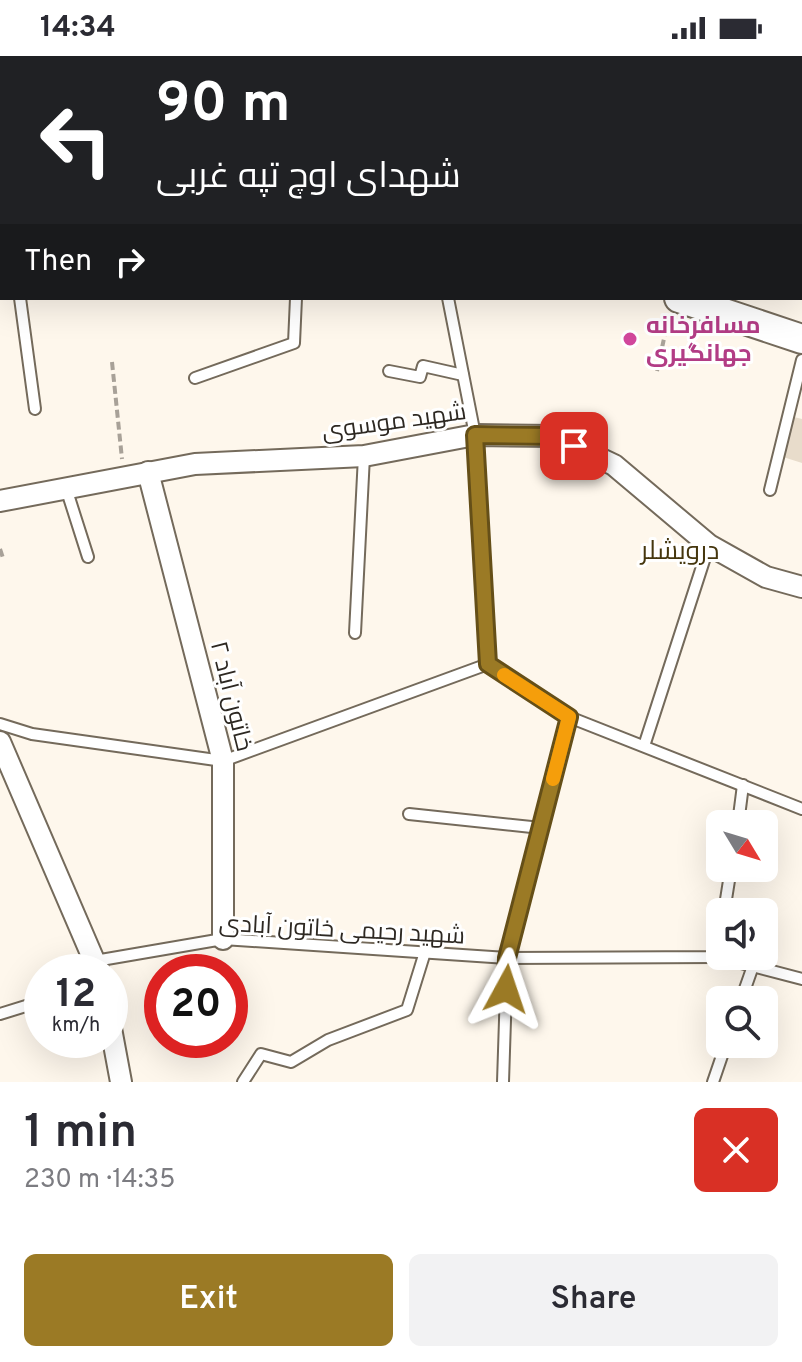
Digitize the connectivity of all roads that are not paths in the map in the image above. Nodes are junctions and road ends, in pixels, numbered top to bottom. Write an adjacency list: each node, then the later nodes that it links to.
1 (20, 300): 10 (lane)
2 (296, 300): 9 (lane)
3 (448, 300): 8 (lane)
4 (674, 305): 5 (main road)
5 (802, 339)
6 (802, 360): 15 (lane)
7 (389, 371): 8 (lane)
8 (463, 375): 11 (lane)
9 (195, 378)
10 (35, 409)
11 (475, 435): 12 (street, شهید موسوی); 17 (street, شهید موسوی); 21 (lane)
12 (364, 456): 13 (street, شهید موسوی); 20 (lane)
13 (148, 472): 14 (street, شهید موسوی); 26 (street, خاتون آباد ۲)
14 (66, 488): 16 (street, شهید موسوی); 18 (lane)
15 (770, 490)
16 (0, 501)
17 (709, 545): 19 (street, شهید موسوی); 25 (lane)
18 (88, 557)
19 (802, 587)
20 (355, 633)
21 (488, 664): 22 (lane); 26 (lane)
22 (569, 717): 25 (lane); 31 (lane)
23 (0, 724): 26 (lane)
24 (0, 742): 34 (street)
25 (644, 746): 27 (lane)
26 (223, 761): 32 (street, خاتون آباد ۲)
27 (743, 785): 28 (lane); 29 (lane)
28 (802, 809)
29 (740, 810)
30 (409, 814): 31 (lane)
31 (541, 828): 36 (lane)
32 (223, 939): 33 (lane, شهید رحیمی خاتون آبادی); 37 (lane, شهید رحیمی خاتون آبادی)
33 (425, 952): 36 (lane, شهید رحیمی خاتون آبادی); 45 (lane)
34 (91, 954)
35 (706, 957): 36 (lane, شهید رحیمی خاتون آبادی)
36 (507, 958): 46 (lane)
37 (128, 960)
38 (768, 970): 39 (lane, شهید رحیمی خاتون آبادی)
39 (802, 979)
40 (24, 1007): 41 (lane)
41 (0, 1014)
42 (117, 1058): 44 (street)
43 (721, 1058): 47 (lane)
44 (121, 1082)
45 (243, 1082)
46 (503, 1082)
47 (713, 1082)

